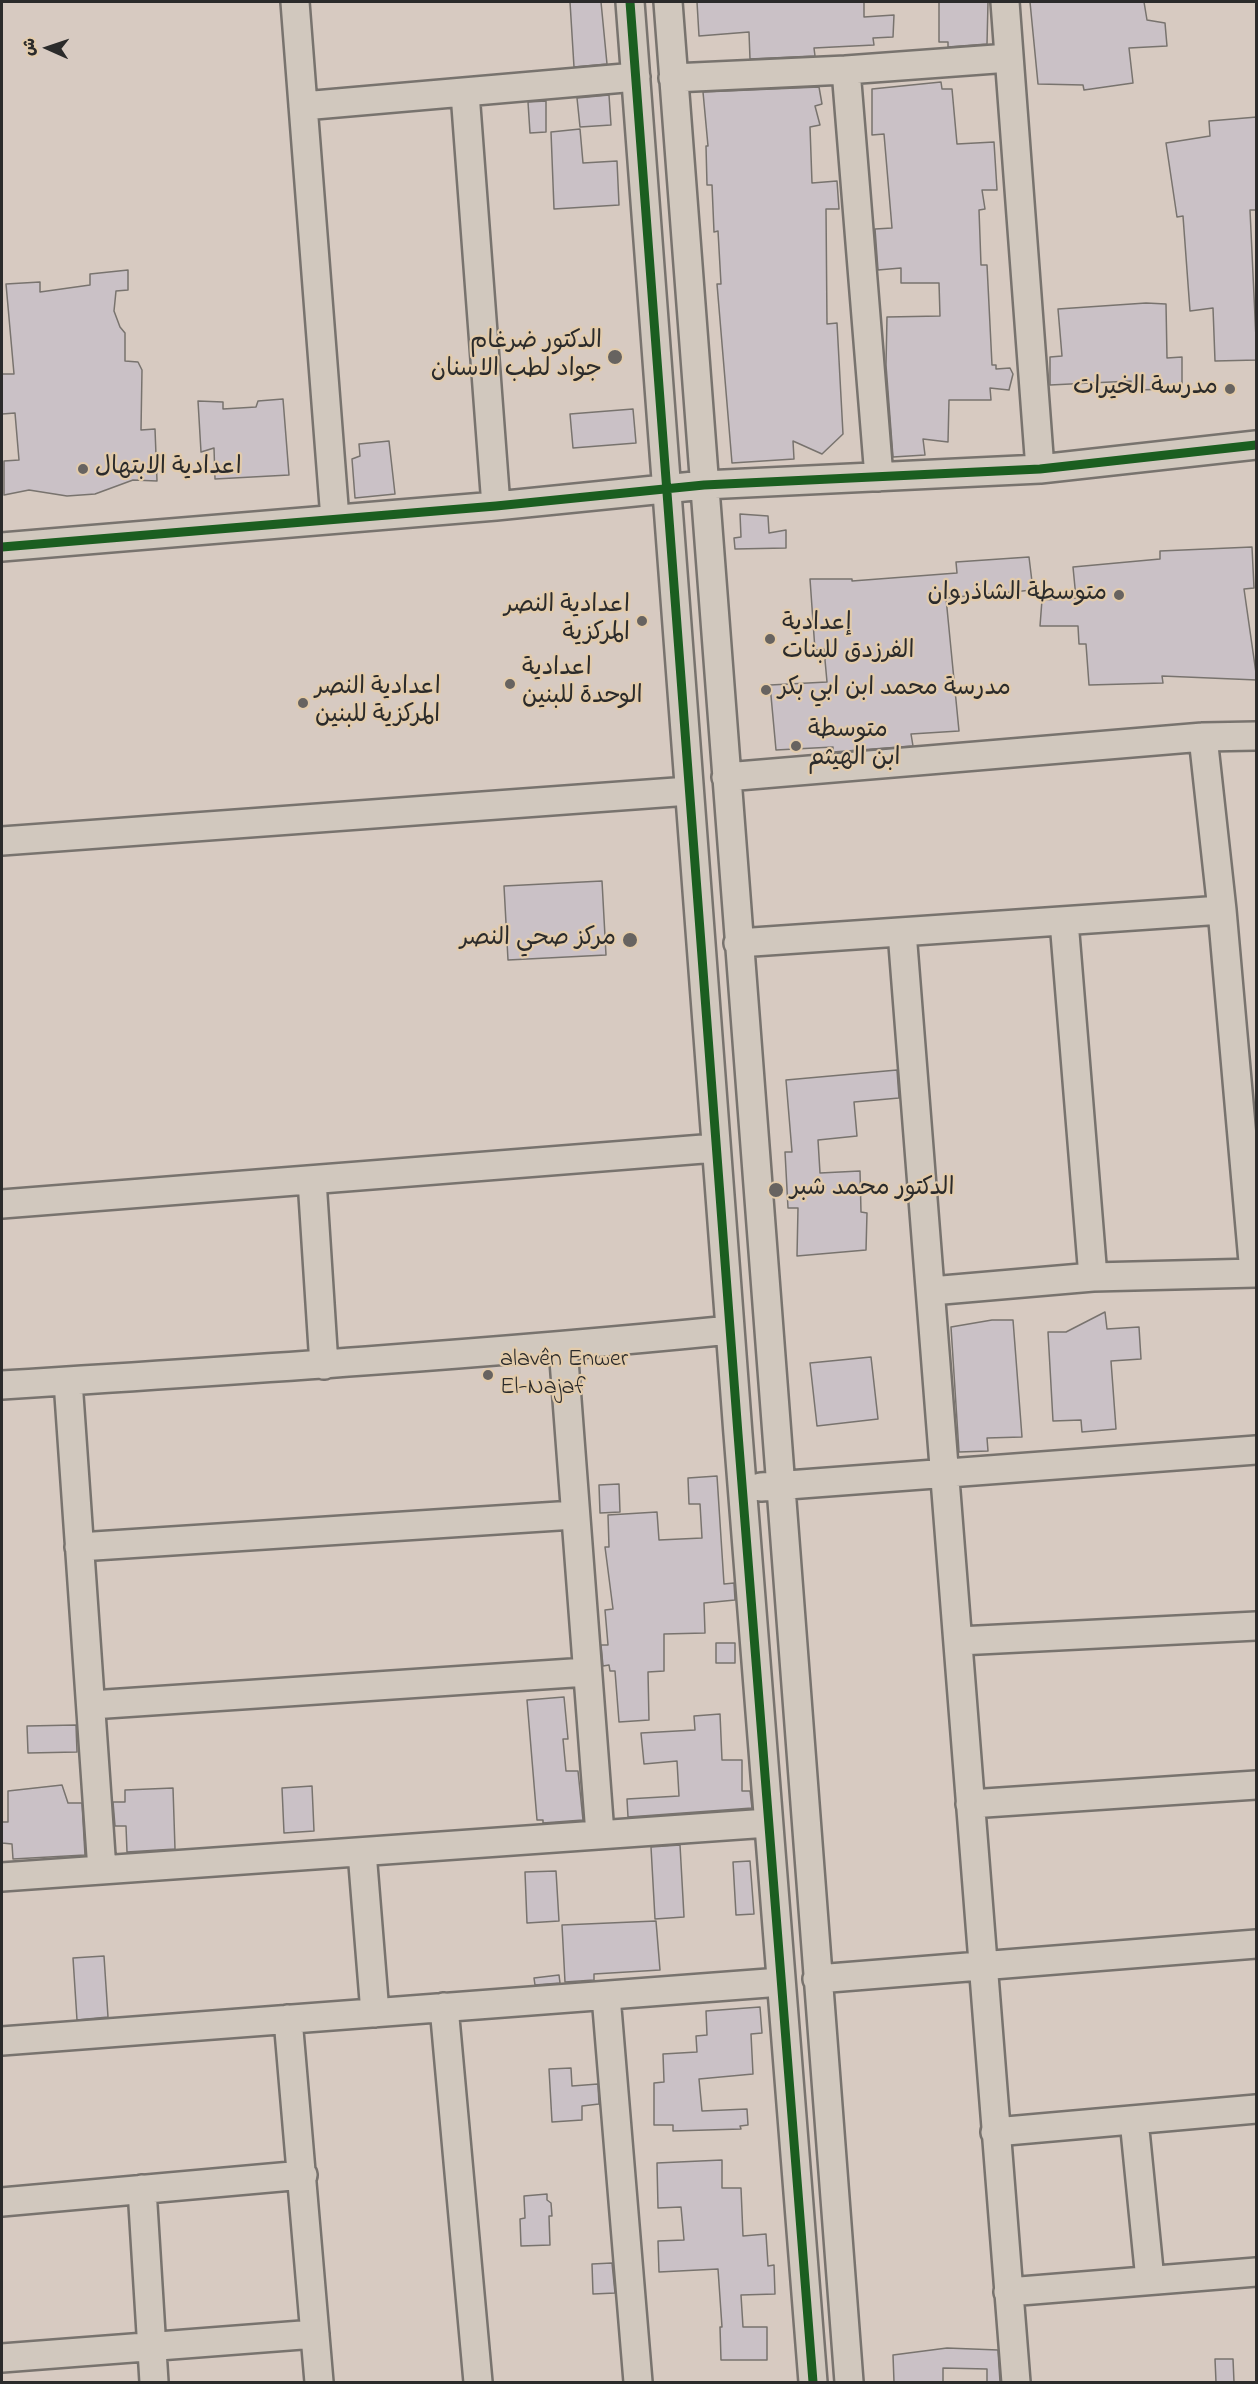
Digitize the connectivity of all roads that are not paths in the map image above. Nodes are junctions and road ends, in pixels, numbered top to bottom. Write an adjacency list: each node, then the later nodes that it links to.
1 (295, 2): 10 (street)
2 (630, 2): 7 (street)
3 (668, 2): 8 (street)
4 (1005, 2): 5 (street)
5 (1009, 57): 6 (street); 14 (street)
6 (846, 70): 8 (street); 15 (street)
7 (636, 77): 9 (street); 12 (street)
8 (673, 78): 11 (street)
9 (465, 93): 10 (street); 18 (street)
10 (303, 106): 19 (street)
11 (700, 438): 12 (street); 16 (street)
12 (663, 440): 17 (street)
13 (1257, 445): 14 (street)
14 (1040, 469): 15 (street)
15 (879, 477): 16 (street)
16 (705, 485): 17 (street); 20 (street)
17 (667, 490): 18 (street); 21 (street)
18 (496, 506): 19 (street)
19 (335, 519): 22 (street)
20 (709, 541): 21 (street); 25 (street)
21 (671, 543): 26 (street)
22 (2, 547)
23 (1257, 736): 24 (street)
24 (1203, 737): 25 (street); 28 (street)
25 (726, 777): 31 (street)
26 (690, 791): 27 (street); 32 (street)
27 (2, 841)
28 (1222, 910): 29 (street); 35 (street)
29 (1064, 921): 30 (street); 36 (street)
30 (902, 932): 31 (street); 37 (street)
31 (738, 943): 43 (street)
32 (716, 1148): 33 (street); 38 (street)
33 (312, 1180): 34 (street); 40 (street)
34 (2, 1204)
35 (1255, 1273): 36 (street)
36 (1093, 1277): 37 (street)
37 (931, 1291): 46 (street)
38 (730, 1330): 39 (street); 44 (street)
39 (563, 1347): 40 (street); 49 (street)
40 (324, 1365): 41 (street)
41 (68, 1381): 42 (street); 52 (street)
42 (2, 1385)
43 (774, 1428): 44 (street); 47 (street)
44 (738, 1434): 48 (street)
45 (1257, 1450): 46 (street)
46 (946, 1471): 47 (street); 54 (street)
47 (779, 1485): 48 (street); 51 (street)
48 (742, 1488): 50 (street)
49 (574, 1515): 52 (street); 55 (street)
50 (745, 1521): 51 (street); 59 (street)
51 (782, 1523): 66 (street)
52 (80, 1547): 56 (street)
53 (1257, 1626): 54 (street)
54 (959, 1641): 58 (street)
55 (587, 1672): 56 (street); 60 (street)
56 (91, 1705): 62 (street)
57 (1257, 1785): 58 (street)
58 (970, 1804): 65 (street)
59 (768, 1823): 60 (street); 67 (street)
60 (600, 1834): 61 (street)
61 (362, 1852): 62 (street); 70 (street)
62 (102, 1870): 63 (street)
63 (2, 1877)
64 (1257, 1944): 65 (street)
65 (982, 1966): 66 (street); 75 (street)
66 (817, 1978): 82 (street)
67 (781, 1982): 68 (street); 83 (street)
68 (606, 1996): 69 (street); 90 (street)
69 (444, 2007): 70 (street); 89 (street)
70 (375, 2013): 71 (street)
71 (288, 2019): 72 (street); 76 (street)
72 (2, 2041)
73 (1257, 2109): 74 (street)
74 (1134, 2120): 75 (street); 80 (street)
75 (995, 2132): 81 (street)
76 (303, 2175): 77 (street); 84 (street)
77 (142, 2189): 78 (street); 85 (street)
78 (2, 2202)
79 (1257, 2272): 80 (street)
80 (1150, 2280): 81 (street)
81 (1008, 2292): 93 (street)
82 (844, 2324): 83 (street); 92 (street)
83 (808, 2327): 91 (street)
84 (315, 2334): 85 (street); 88 (street)
85 (150, 2347): 86 (street); 87 (street)
86 (2, 2358)
87 (154, 2382)
88 (319, 2382)
89 (478, 2382)
90 (638, 2382)
91 (813, 2382)
92 (849, 2382)
93 (1016, 2382)

